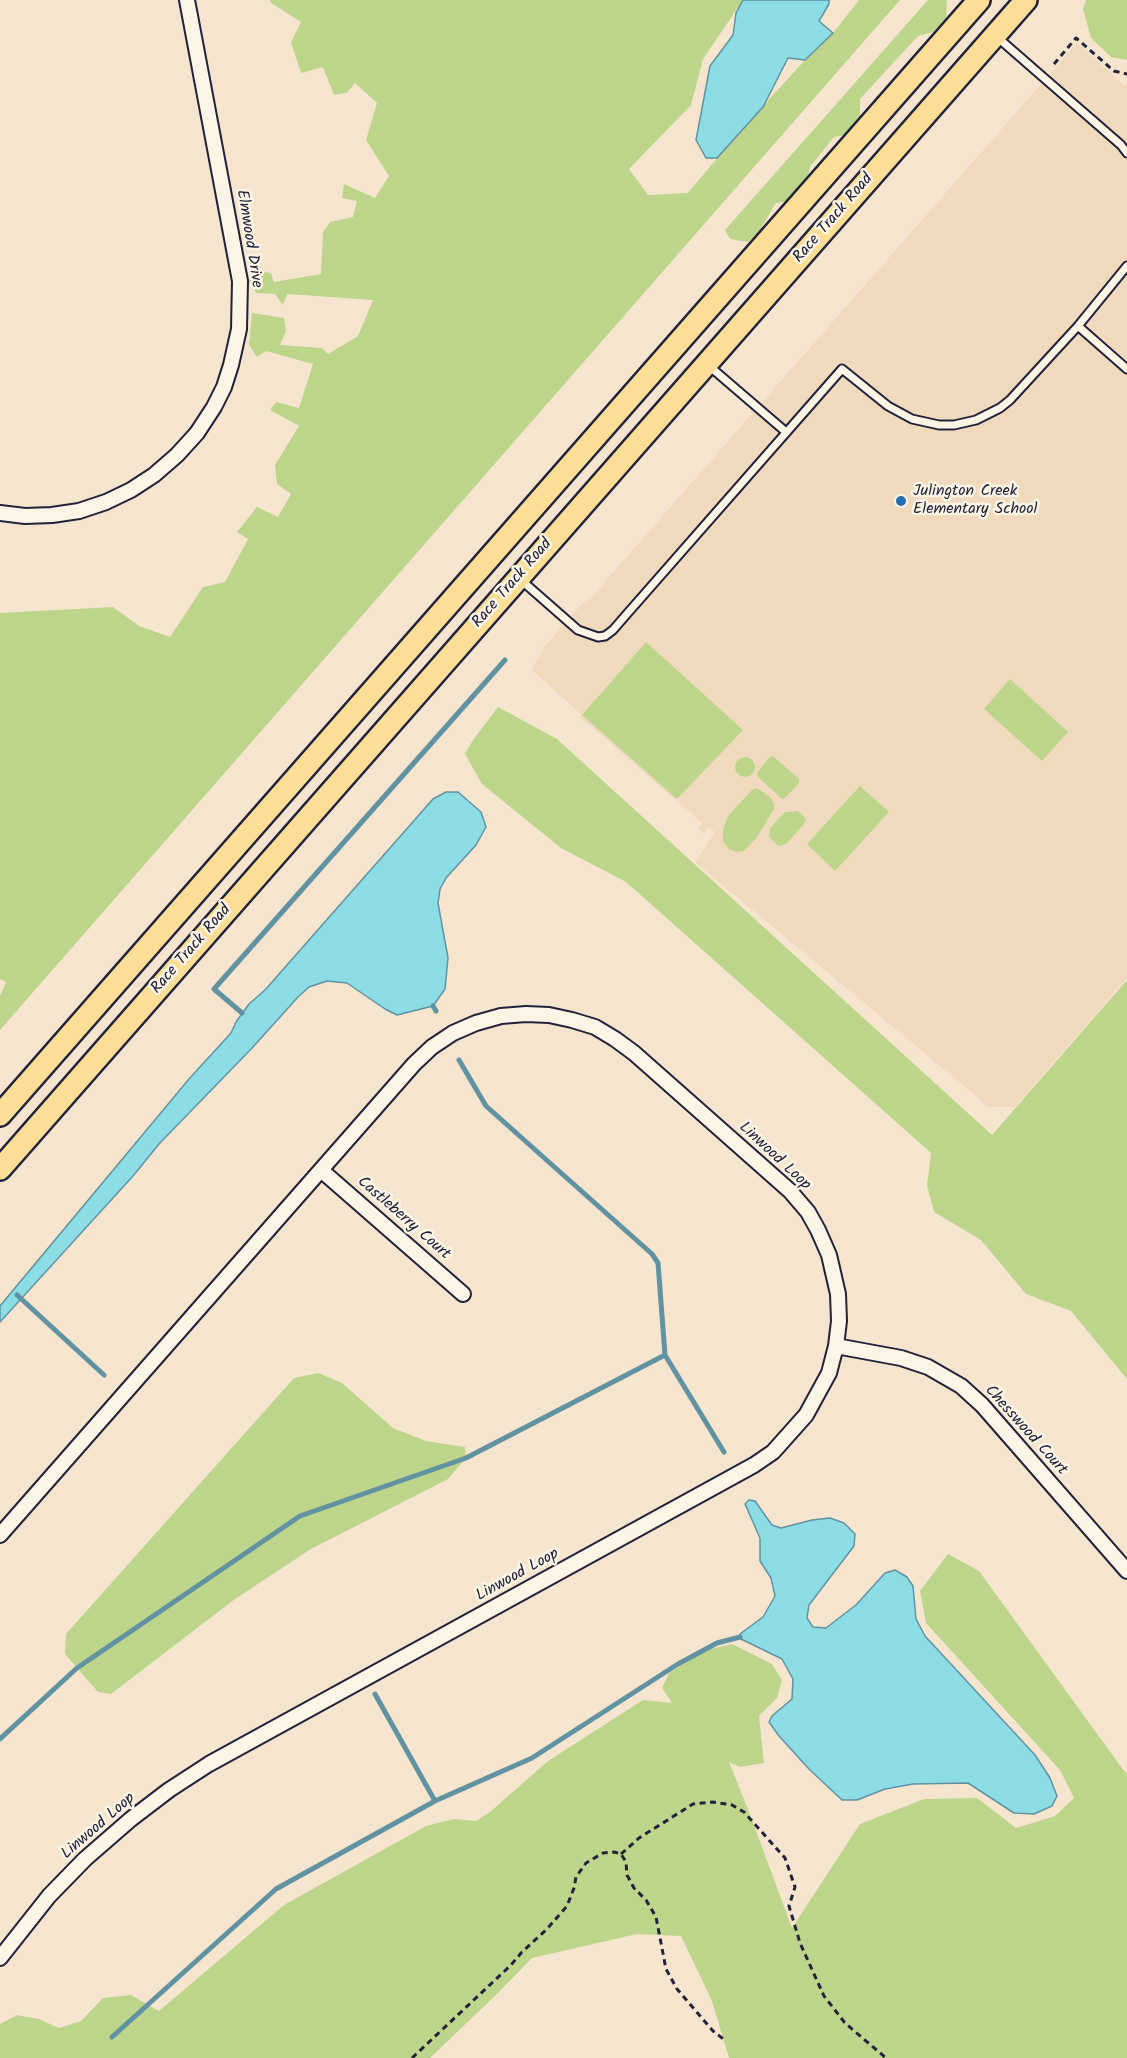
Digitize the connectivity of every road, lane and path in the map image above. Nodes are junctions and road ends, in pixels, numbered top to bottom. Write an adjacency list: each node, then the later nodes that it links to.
1 (187, 0): 16 (street, Elmwood Drive)
2 (979, 0): 8 (main road)
3 (1026, 0): 4 (main road, Race Track Road)
4 (995, 35): 7 (lane); 10 (main road, Race Track Road)
5 (1054, 64): 6 (path)
6 (1127, 74)
7 (1127, 153)
8 (756, 254): 10 (main road); 12 (main road)
9 (1127, 267): 11 (lane)
10 (781, 279): 13 (main road, Race Track Road)
11 (1078, 326): 14 (lane); 15 (lane)
12 (681, 340): 13 (main road); 17 (main road)
13 (706, 364): 15 (lane); 18 (main road, Race Track Road)
14 (1127, 369)
15 (786, 432): 18 (lane)
16 (0, 513)
17 (517, 527): 18 (main road); 19 (main road)
18 (519, 578): 20 (main road, Race Track Road)
19 (0, 1115)
20 (0, 1169)
21 (321, 1170): 22 (street, Castleberry Court); 23 (street, Linwood Loop); 24 (street, Linwood Loop)
22 (463, 1294)
23 (836, 1346): 25 (street, Chesswood Court); 27 (street, Linwood Loop)
24 (0, 1534)
25 (1127, 1571)
26 (621, 1854): 28 (path); 29 (path); 30 (path)
27 (0, 1958)
28 (726, 2041)
29 (412, 2058)
30 (886, 2058)

